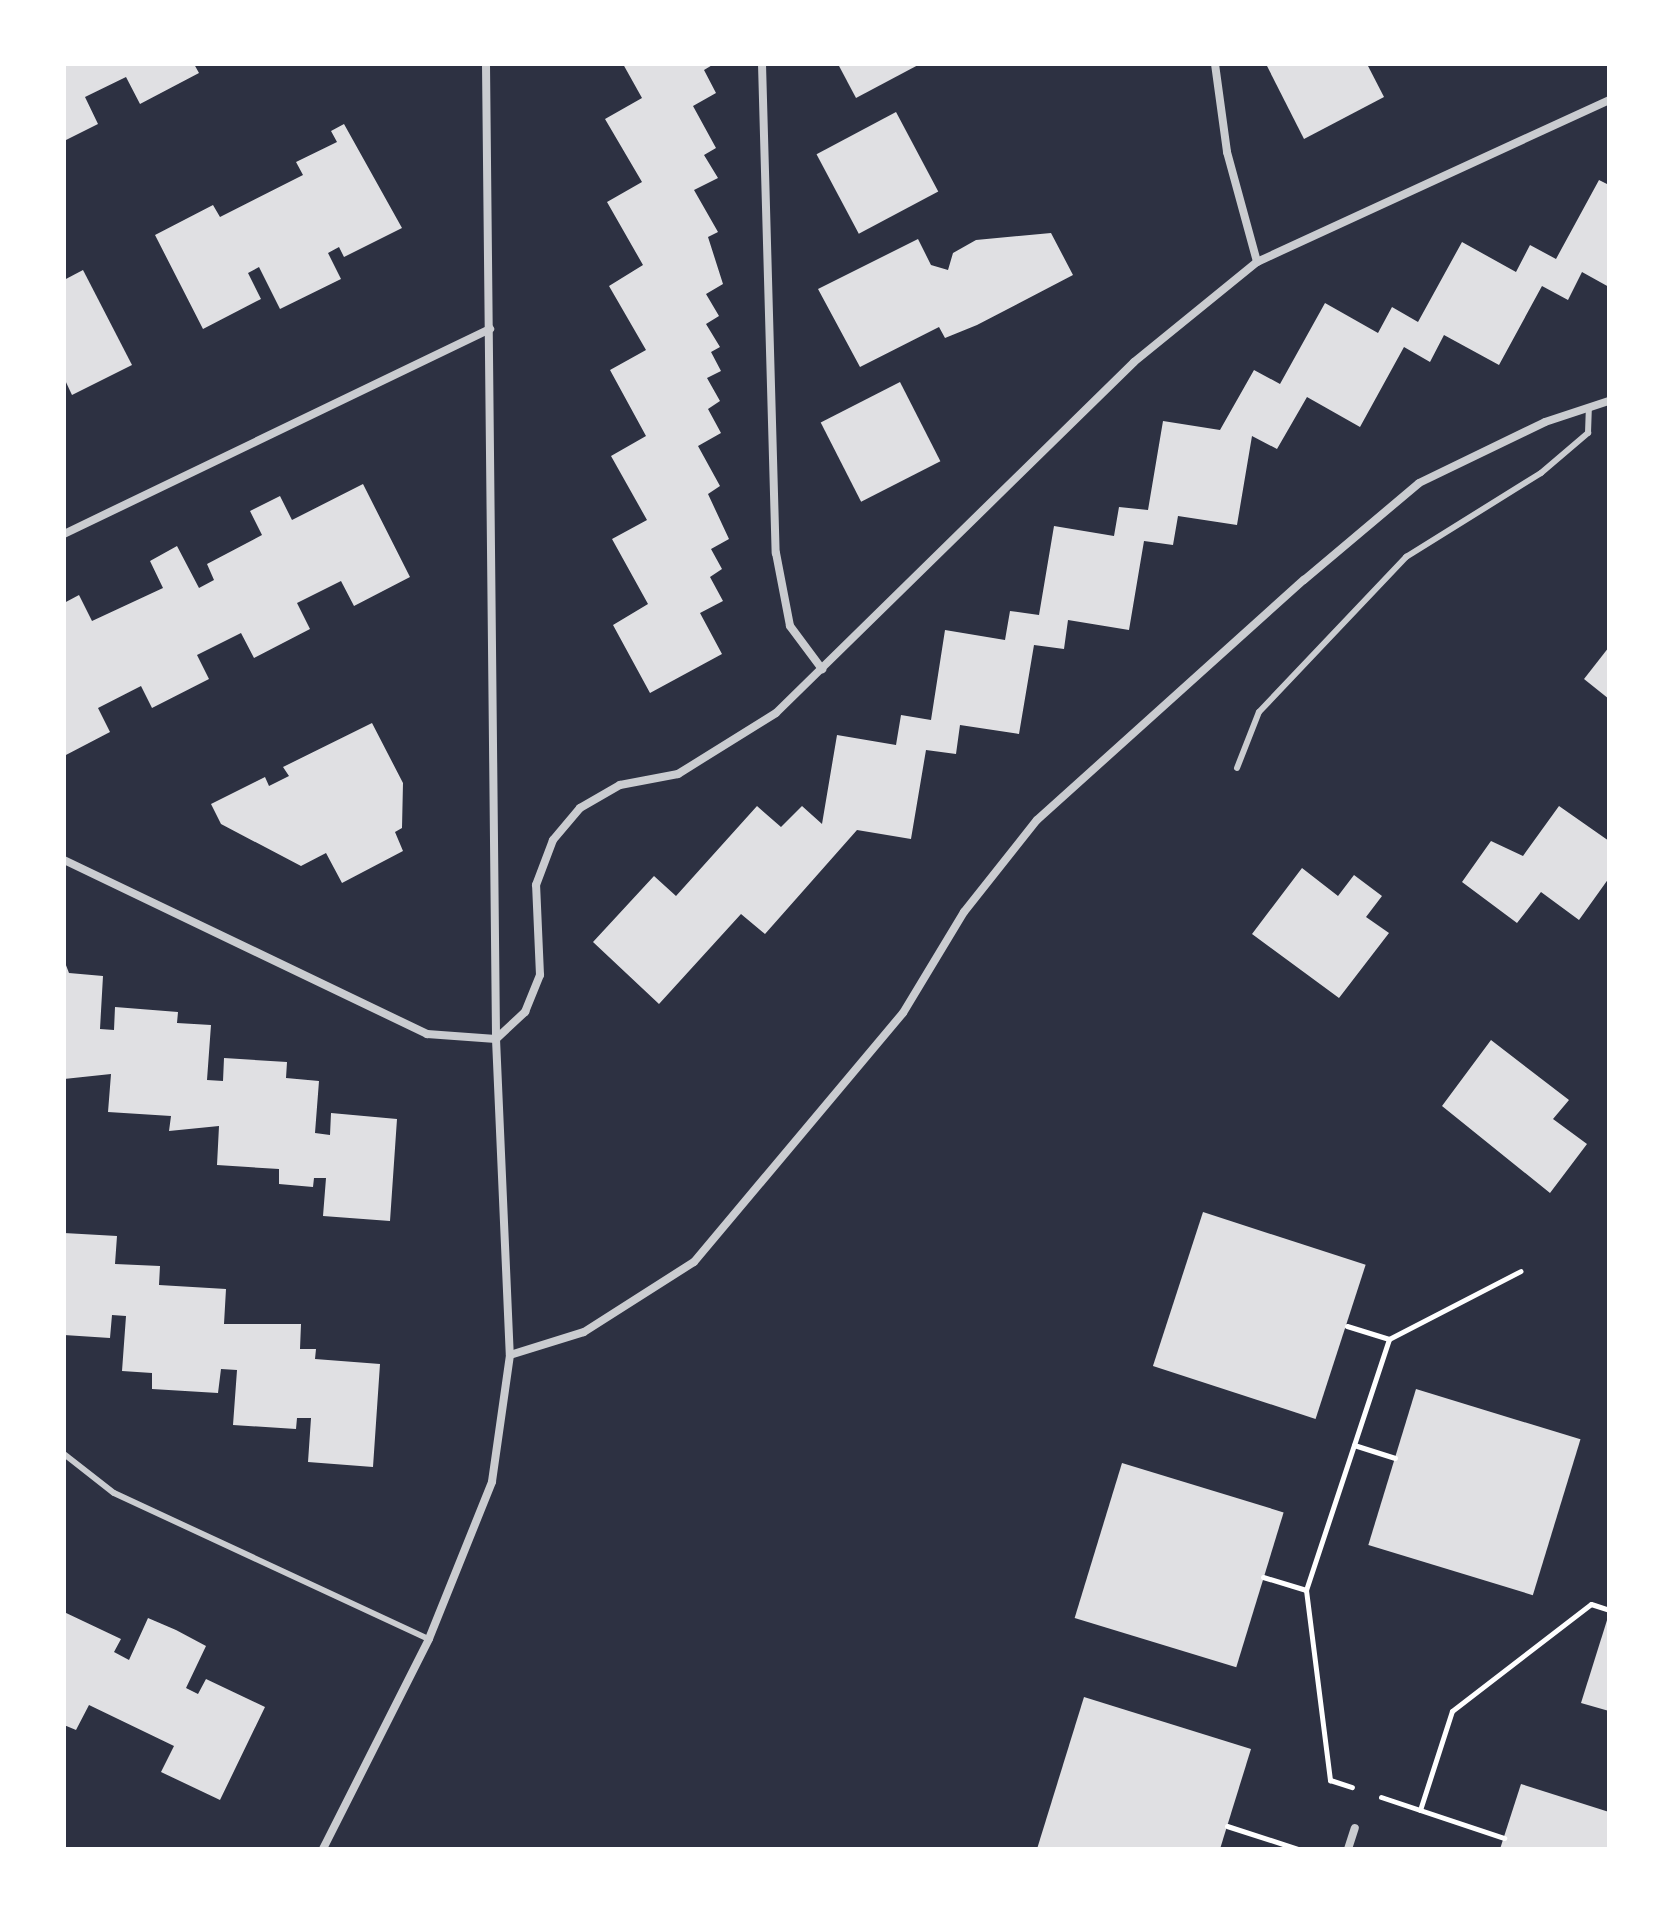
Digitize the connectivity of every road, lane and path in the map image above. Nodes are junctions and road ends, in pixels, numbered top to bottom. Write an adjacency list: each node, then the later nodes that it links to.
1 (486, 64): 6 (street)
2 (762, 64): 10 (street)
3 (1215, 64): 5 (street)
4 (1609, 100): 5 (street)
5 (1257, 262): 10 (street)
6 (490, 329): 9 (street); 13 (street)
7 (1609, 401): 8 (street)
8 (1589, 408): 11 (lane); 17 (street)
9 (64, 534)
10 (822, 669): 13 (street)
11 (1237, 768)
12 (64, 860): 13 (street)
13 (496, 1039): 17 (street)
14 (1521, 1271): 16 (path)
15 (1347, 1326): 16 (path)
16 (1389, 1339): 18 (path)
17 (510, 1355): 24 (street)
18 (1354, 1445): 20 (path); 22 (path)
19 (64, 1454): 24 (lane)
20 (1395, 1458)
21 (1263, 1577): 22 (path)
22 (1306, 1590): 25 (path)
23 (1609, 1610): 25 (path)
24 (429, 1639): 29 (street)
25 (1420, 1810): 28 (path)
26 (1227, 1826): 30 (path)
27 (1355, 1828): 31 (street)
28 (1504, 1838)
29 (323, 1849)
30 (1298, 1849)
31 (1348, 1849)

